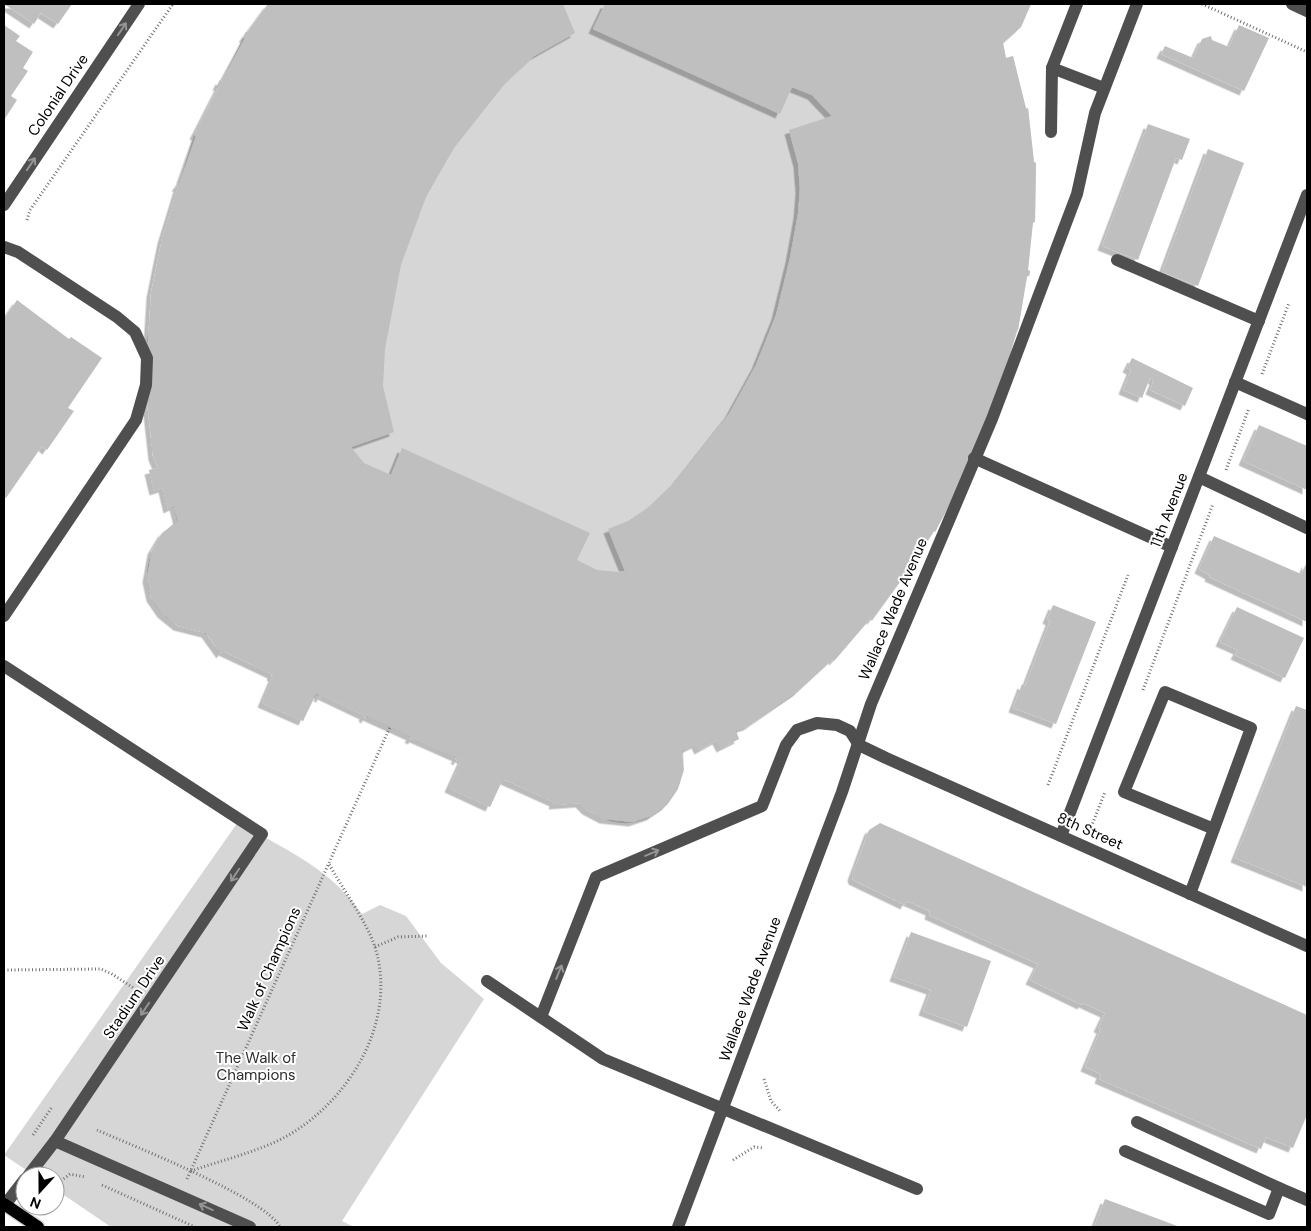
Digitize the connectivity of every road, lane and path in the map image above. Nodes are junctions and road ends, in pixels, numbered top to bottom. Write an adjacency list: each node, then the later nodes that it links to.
1 (139, 4): 13 (street, Colonial Drive, one-way to 1)
2 (173, 4): 14 (path)
3 (1077, 4): 9 (street)
4 (1137, 4): 10 (street, Wallace Wade Avenue)
5 (1202, 4): 8 (path)
6 (1292, 4): 7 (street)
7 (1307, 11)
8 (1307, 52)
9 (1052, 68): 10 (street); 11 (street)
10 (1104, 88): 22 (street, Wallace Wade Avenue)
11 (1051, 132)
12 (1307, 195): 18 (street, 11th Avenue)
13 (4, 205)
14 (27, 220)
15 (4, 247): 28 (street)
16 (1117, 260): 18 (street)
17 (1290, 299): 20 (path)
18 (1259, 321): 19 (street, 11th Avenue)
19 (1235, 382): 20 (street); 23 (street, 11th Avenue)
20 (1255, 391): 21 (street); 24 (path)
21 (1307, 414)
22 (974, 458): 26 (street); 32 (street, Wallace Wade Avenue)
23 (1198, 477): 24 (street); 26 (street, 11th Avenue)
24 (1219, 487): 25 (street); 30 (path)
25 (1307, 528)
26 (1172, 546): 36 (street, 11th Avenue)
27 (1128, 575): 33 (path)
28 (4, 616)
29 (4, 666): 50 (street, Stadium Drive, one-way to 50)
30 (1139, 699)
31 (390, 727): 38 (path, Walk of Champions)
32 (859, 745): 36 (street, 8th Street); 46 (street, one-way to 32); 47 (street, Wallace Wade Avenue)
33 (1048, 785)
34 (1105, 790): 37 (path)
35 (1214, 829): 35 (street); 39 (street)
36 (1061, 836): 37 (street, 8th Street)
37 (1084, 846): 39 (street, 8th Street)
38 (329, 863): 42 (path); 53 (path, Walk of Champions)
39 (1190, 894): 41 (street, 8th Street)
40 (427, 936): 42 (path)
41 (1307, 946)
42 (375, 947): 53 (path)
43 (4, 970): 45 (path)
44 (487, 981): 46 (street)
45 (135, 988)
46 (541, 1017): 47 (street)
47 (723, 1109): 58 (street); 67 (street, Wallace Wade Avenue)
48 (1137, 1122): 57 (street)
49 (97, 1130): 53 (path)
50 (55, 1141): 52 (street, Stadium Drive); 60 (street)
51 (1125, 1151): 57 (street)
52 (36, 1166)
53 (191, 1171): 60 (path, Walk of Champions); 66 (path)
54 (65, 1178): 55 (path)
55 (91, 1180)
56 (100, 1184): 64 (path)
57 (1279, 1188): 61 (street)
58 (917, 1189)
59 (15, 1191): 62 (street)
60 (180, 1196): 65 (street, one-way to 60)
61 (1307, 1200)
62 (4, 1205): 63 (main road)
63 (38, 1227)
64 (195, 1227)
65 (250, 1227)
66 (280, 1227)
67 (678, 1227)

